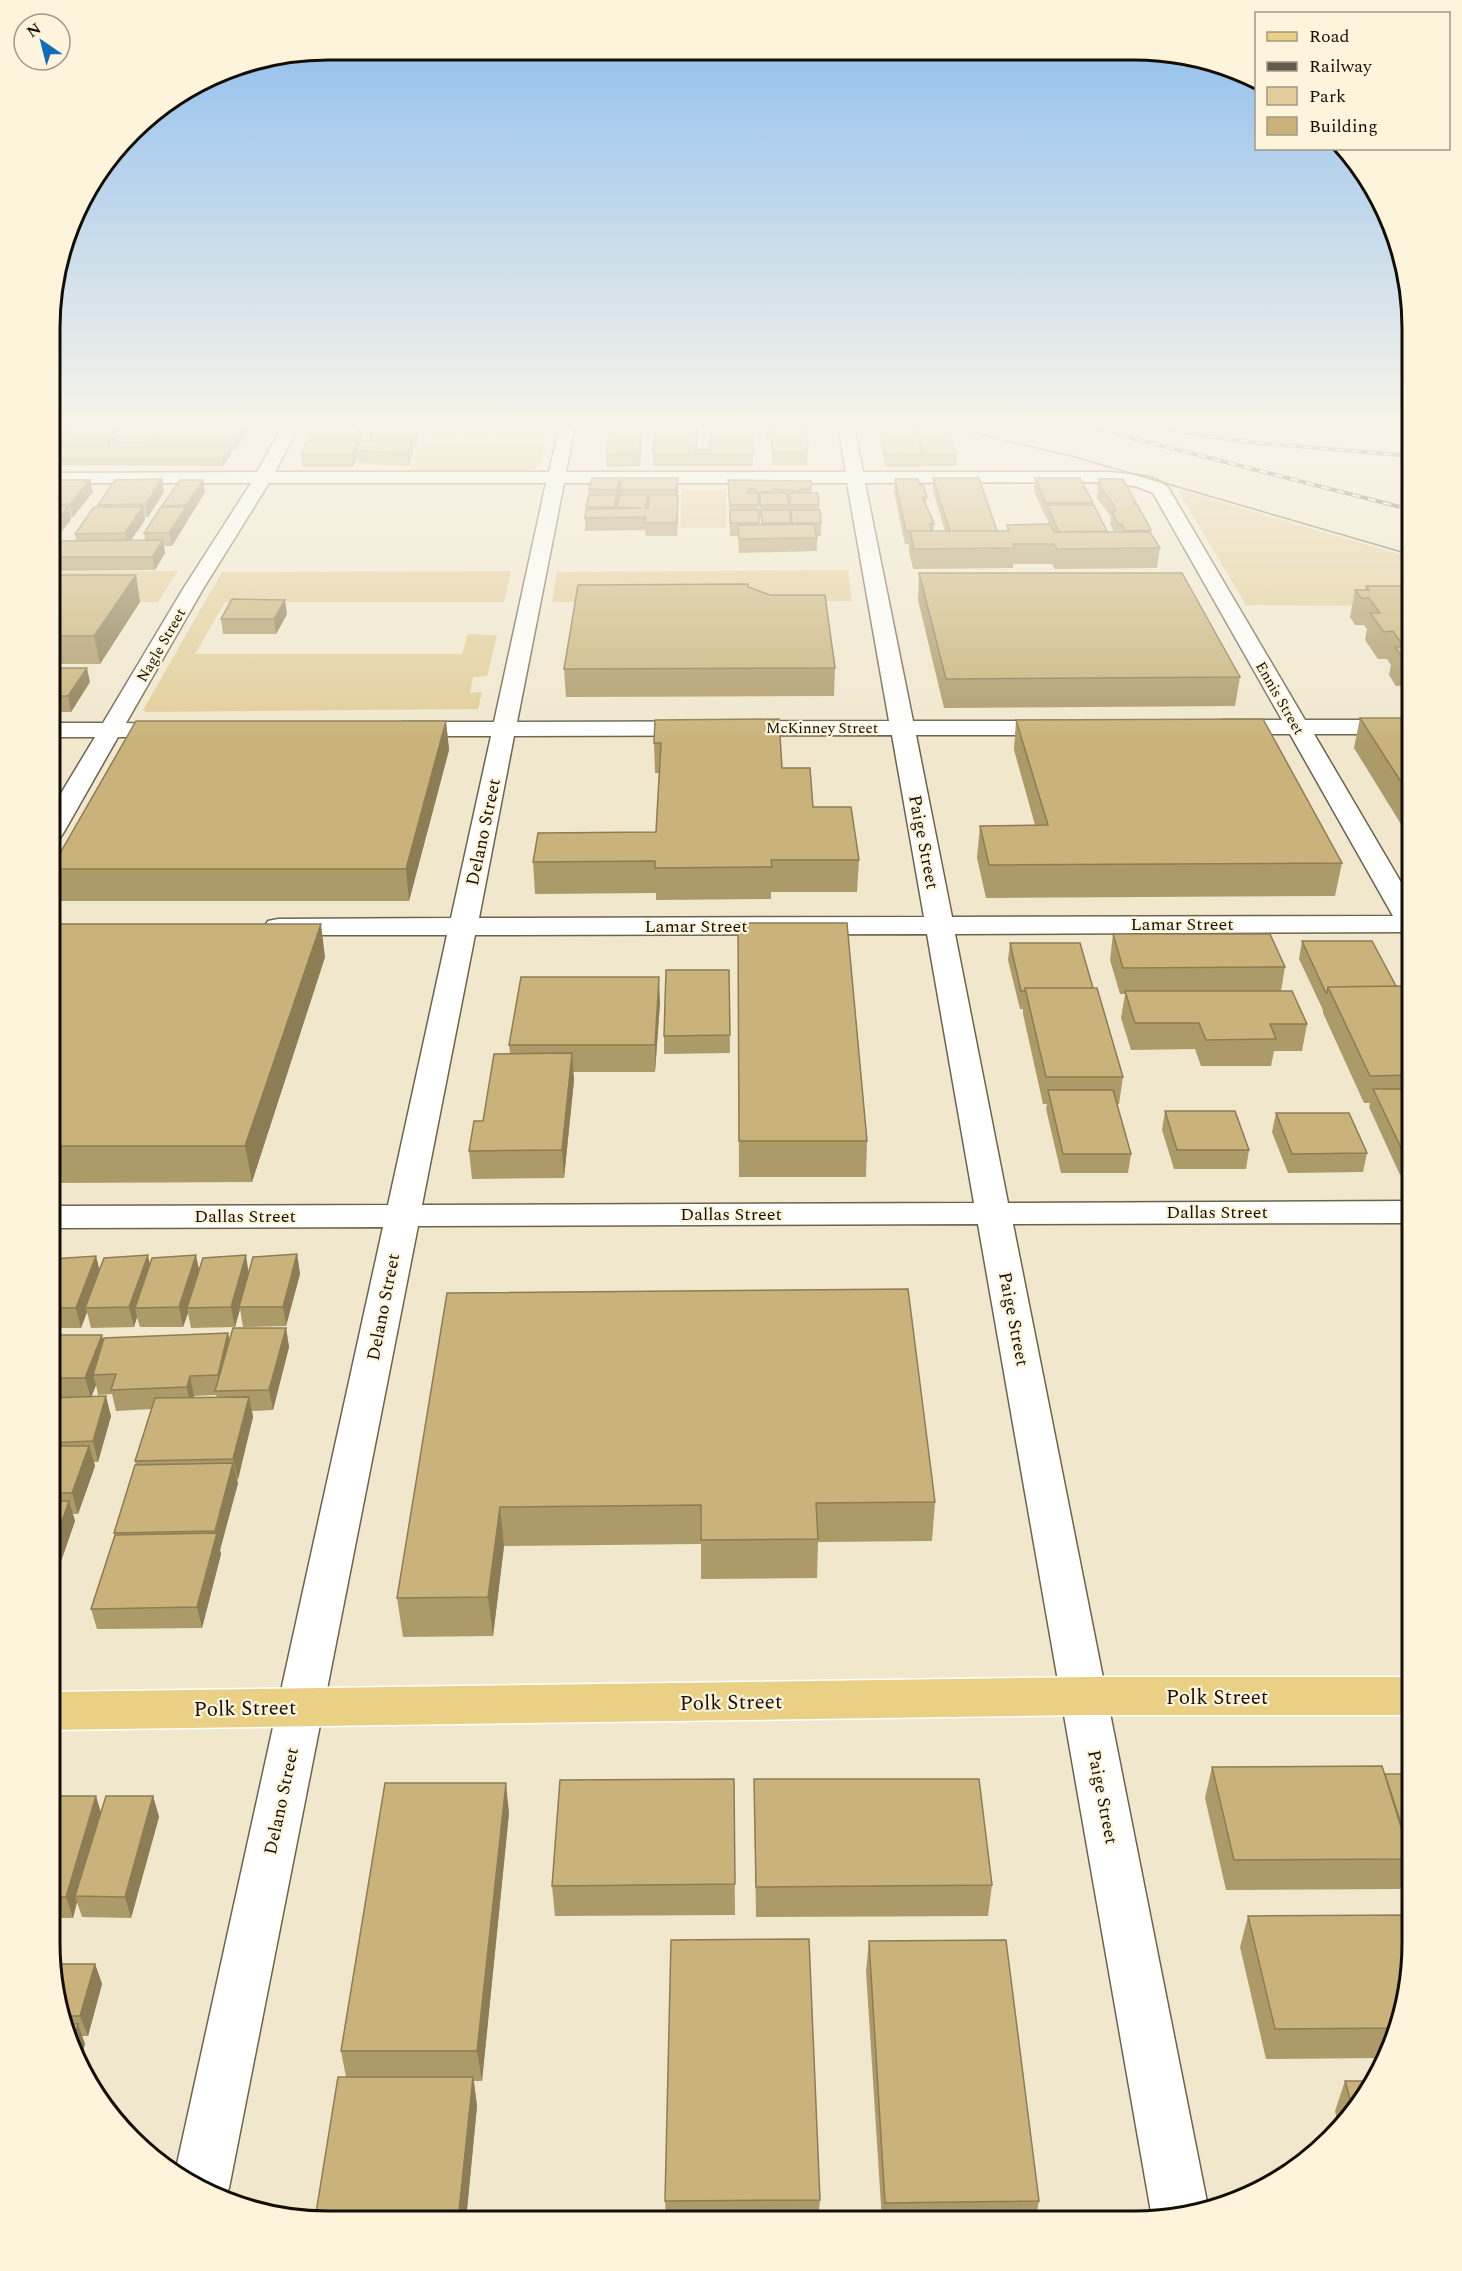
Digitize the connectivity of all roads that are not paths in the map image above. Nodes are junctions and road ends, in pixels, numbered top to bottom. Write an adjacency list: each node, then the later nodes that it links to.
1 (229, 533): 13 (street, Nagle Street)
2 (545, 533): 11 (street, Delano Street)
3 (866, 533): 8 (street, Paige Street)
4 (1185, 533): 6 (street, Ennis Street)
5 (1194, 727): 6 (street)
6 (1297, 727): 7 (street); 16 (street, Ennis Street)
7 (1402, 727)
8 (903, 728): 9 (street, McKinney Street); 11 (street, McKinney Street); 18 (street, Paige Street)
9 (1078, 728)
10 (385, 729): 11 (street, McKinney Street)
11 (504, 729): 19 (street, Delano Street)
12 (60, 730): 13 (street)
13 (111, 730): 14 (street); 15 (street, Nagle Street)
14 (194, 730)
15 (60, 817)
16 (1402, 907)
17 (1402, 924): 18 (street, Lamar Street)
18 (940, 925): 19 (street, Lamar Street); 22 (street, Paige Street)
19 (463, 926): 20 (street, Lamar Street); 23 (street, Delano Street)
20 (252, 927)
21 (1402, 1212): 22 (street, Dallas Street)
22 (994, 1213): 23 (street, Dallas Street); 25 (street, Paige Street)
23 (402, 1215): 24 (street, Dallas Street); 27 (street, Delano Street)
24 (60, 1217)
25 (1084, 1696): 26 (main road, Polk Street); 27 (main road, Polk Street); 30 (street, Paige Street)
26 (1402, 1696)
27 (300, 1708): 28 (main road, Polk Street); 29 (street, Delano Street)
28 (60, 1711)
29 (202, 2179)
30 (1179, 2207)

